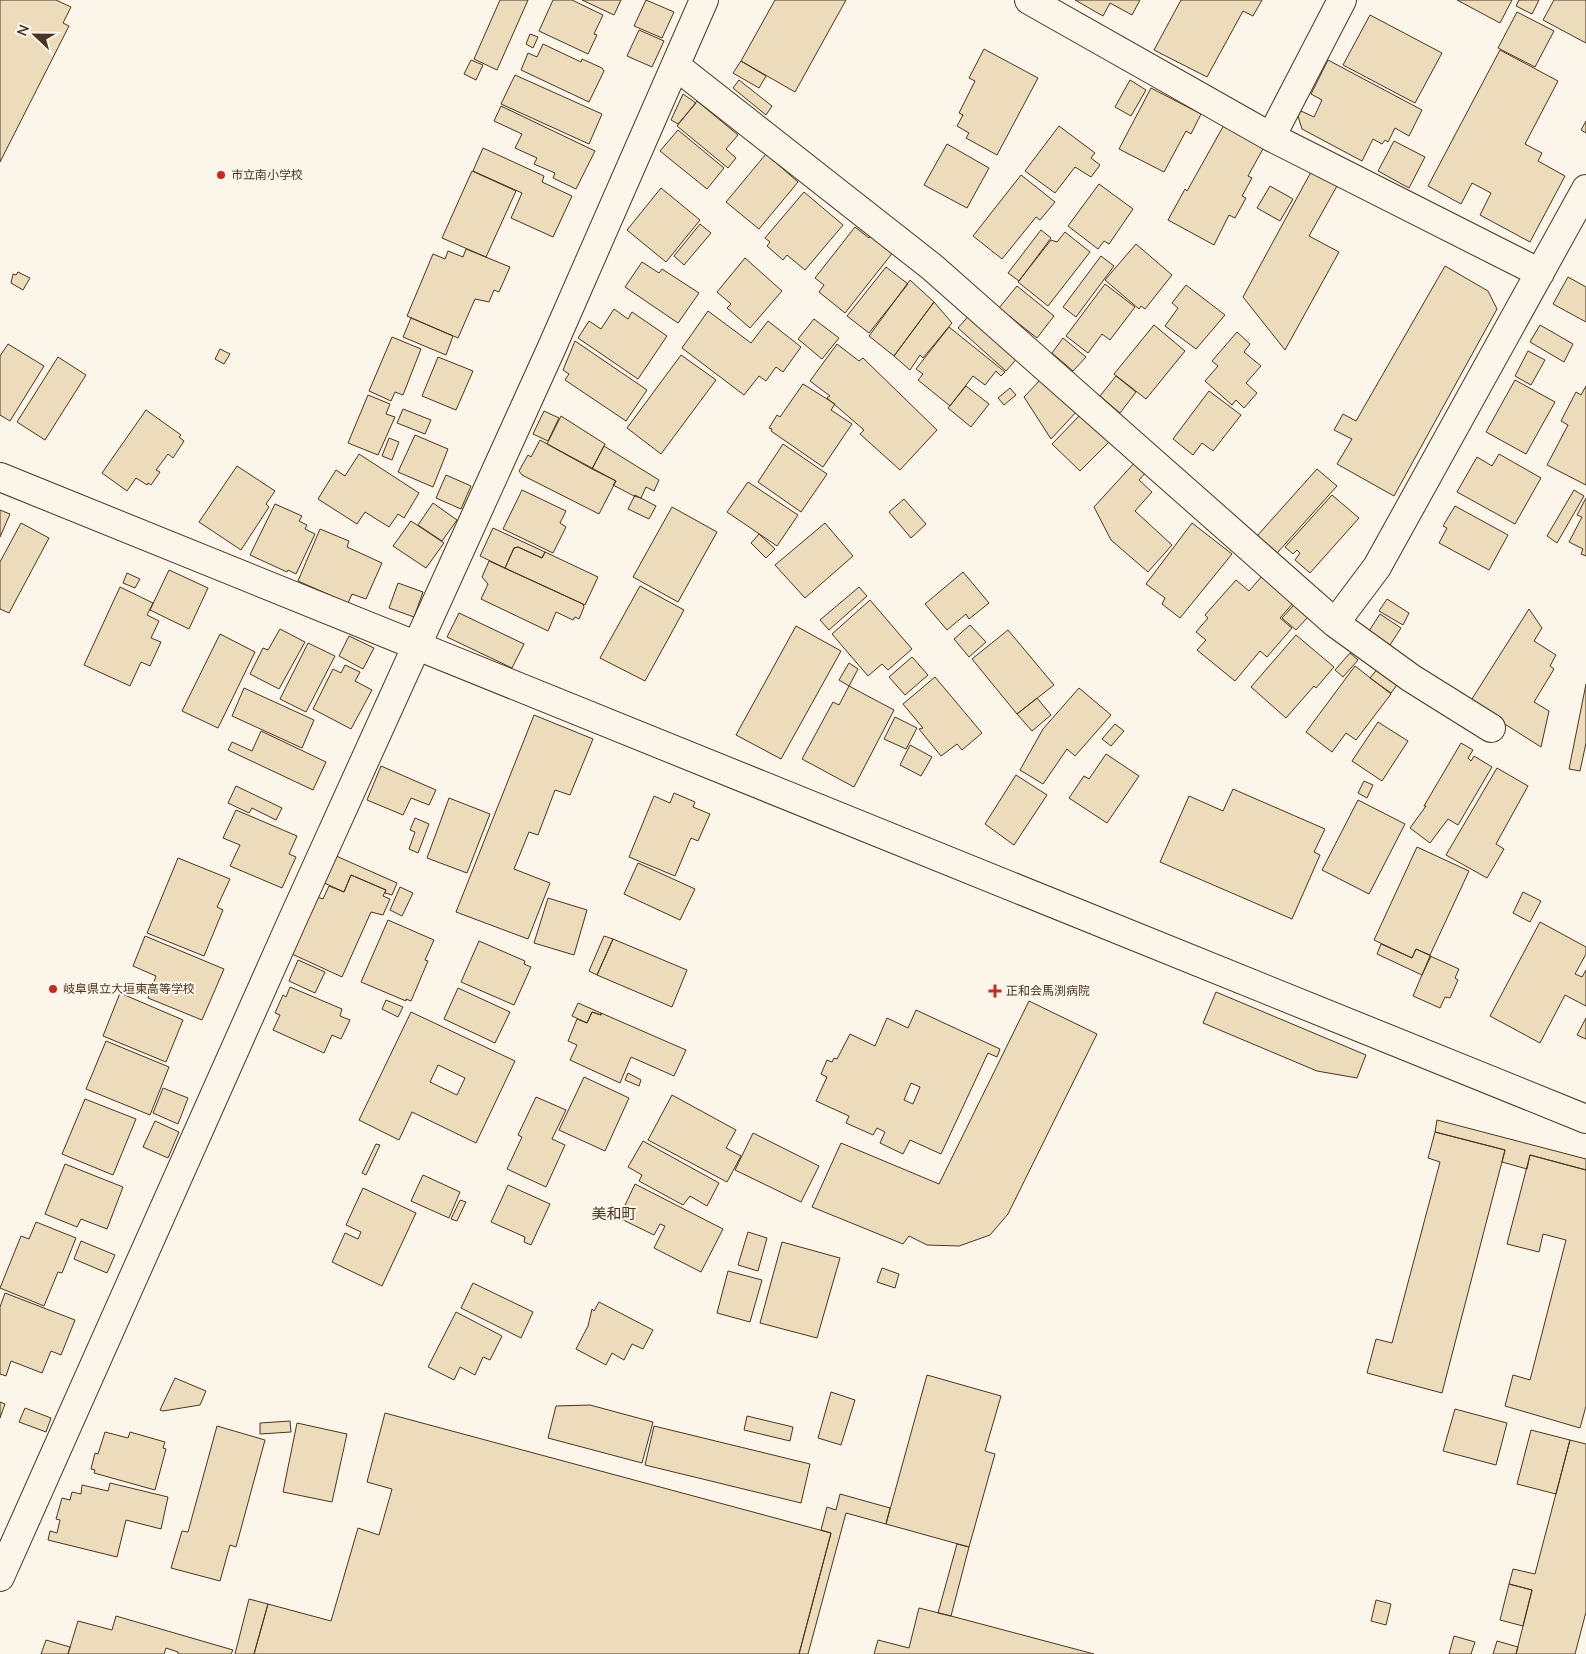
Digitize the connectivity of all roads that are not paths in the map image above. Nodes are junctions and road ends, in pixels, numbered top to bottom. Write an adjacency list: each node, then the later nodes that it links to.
1 (704, 0): 4 (street)
2 (1029, 0): 5 (street)
3 (1342, 0): 5 (street)
4 (676, 66): 9 (street); 10 (street)
5 (1271, 137): 7 (street)
6 (1586, 189): 7 (street)
7 (1540, 273): 9 (street)
8 (0, 477): 10 (street)
9 (1335, 623): 11 (street)
10 (416, 646): 12 (street); 13 (street)
11 (1491, 728)
12 (1586, 1119)
13 (0, 1577)

